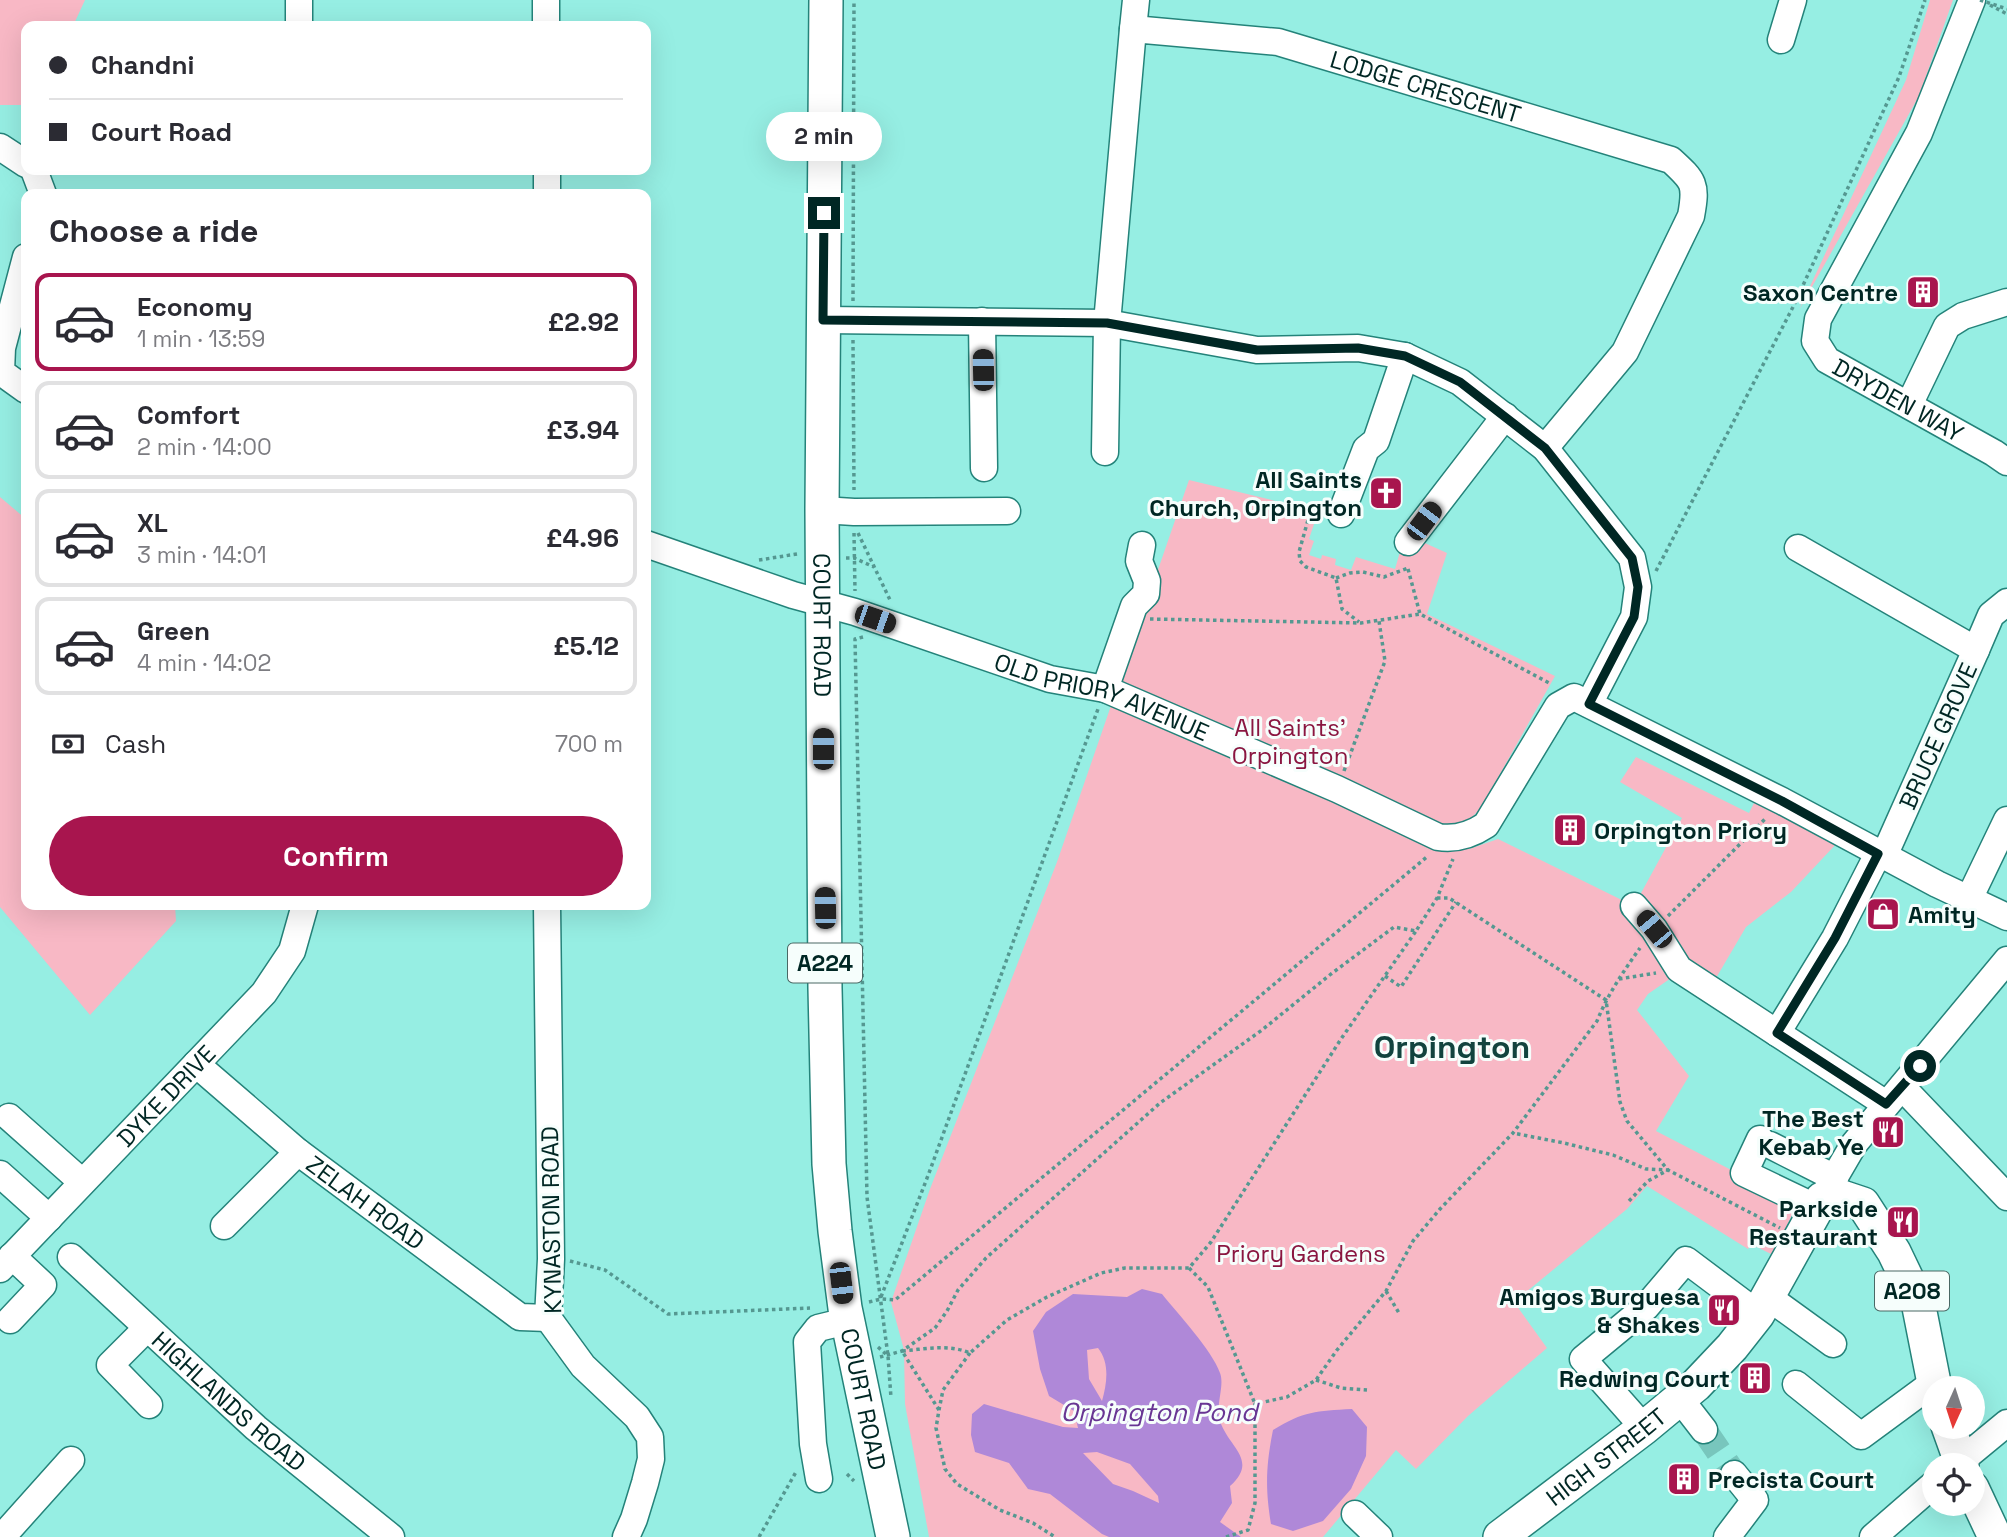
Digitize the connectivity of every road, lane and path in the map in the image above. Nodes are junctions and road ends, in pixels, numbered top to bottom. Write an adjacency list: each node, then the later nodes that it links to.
1 (299, 0): 10 (street)
2 (545, 0): 11 (street)
3 (825, 0): 20 (main road, COURT ROAD / A224)
4 (1136, 0): 12 (street)
5 (1793, 0): 13 (street)
6 (1924, 0): 18 (path)
7 (1972, 0): 19 (street)
8 (1980, 0): 9 (path, bridge)
9 (2007, 9)
10 (299, 21)
11 (546, 21)
12 (1133, 29): 22 (street); 30 (street, LODGE CRESCENT)
13 (1781, 40)
14 (0, 147): 15 (street)
15 (21, 161)
16 (21, 282): 23 (street)
17 (2007, 302): 26 (street)
18 (1793, 307): 19 (path); 44 (path)
19 (1809, 314): 26 (street, DRYDEN WAY)
20 (823, 320): 21 (street); 34 (main road, COURT ROAD / A224)
21 (982, 321): 22 (street); 33 (street)
22 (1107, 323): 24 (street); 31 (street)
23 (12, 326): 25 (street)
24 (1405, 356): 27 (street); 36 (street)
25 (21, 386)
26 (1909, 405): 28 (street, DRYDEN WAY)
27 (1505, 416): 30 (street); 38 (street)
28 (1944, 425): 29 (street); 32 (street, DRYDEN WAY)
29 (2007, 444)
30 (1545, 448): 54 (street)
31 (1105, 452)
32 (2007, 462)
33 (984, 468)
34 (822, 510): 35 (street); 46 (main road, COURT ROAD / A224)
35 (1007, 511)
36 (1340, 514): 43 (path)
37 (855, 524): 51 (path)
38 (1408, 542): 42 (path)
39 (1142, 545): 53 (street)
40 (651, 546): 46 (street, OLD PRIORY AVENUE)
41 (1798, 548): 52 (street, BRUCE GROVE)
42 (1408, 568): 43 (path); 47 (path)
43 (1336, 578): 50 (path)
44 (1651, 581)
45 (2007, 602): 52 (street)
46 (822, 603): 51 (street, OLD PRIORY AVENUE); 99 (main road, COURT ROAD / A224)
47 (1420, 614): 49 (path); 54 (path)
48 (1147, 619): 50 (path)
49 (1379, 621): 50 (path); 55 (path)
50 (1361, 623)
51 (899, 627): 53 (street, OLD PRIORY AVENUE); 96 (path)
52 (1976, 650): 59 (street, BRUCE GROVE)
53 (1105, 690): 55 (street, OLD PRIORY AVENUE); 96 (path)
54 (1582, 701): 56 (street); 58 (street)
55 (1337, 789): 58 (street, OLD PRIORY AVENUE)
56 (1782, 801): 59 (street); 67 (path)
57 (2007, 820): 61 (street)
58 (1455, 838): 60 (path); 96 (path)
59 (1881, 855): 61 (street); 74 (street, BRUCE GROVE)
60 (1437, 898): 62 (path); 68 (path)
61 (1969, 899): 66 (street)
62 (1456, 902): 71 (path); 73 (path)
63 (1634, 906): 67 (street)
64 (304, 910): 75 (street, DYKE DRIVE)
65 (547, 910): 92 (street, KYNASTON ROAD)
66 (2007, 917)
67 (1654, 929): 70 (street); 72 (path)
68 (1416, 932): 71 (path); 104 (path)
69 (2007, 960): 76 (street, HIGH STREET)
70 (1679, 969): 72 (path); 74 (street)
71 (1385, 976): 94 (path)
72 (1618, 979): 73 (path)
73 (1606, 1000): 78 (path); 81 (path)
74 (1777, 1033): 76 (street)
75 (196, 1064): 80 (street, ZELAH ROAD); 83 (street, DYKE DRIVE)
76 (1894, 1095): 79 (street, HIGH STREET); 85 (street)
77 (9, 1117): 83 (street)
78 (1513, 1133): 81 (path); 95 (path)
79 (1854, 1144): 84 (street, HIGH STREET); 87 (street)
80 (298, 1152): 89 (street); 100 (street, ZELAH ROAD)
81 (1668, 1170): 86 (path); 90 (path)
82 (0, 1174): 88 (street)
83 (82, 1182): 88 (street, DYKE DRIVE)
84 (1825, 1195): 84 (street); 87 (main road); 90 (main road, HIGH STREET)
85 (2007, 1196)
86 (1629, 1201)
87 (1863, 1204): 106 (main road, A208)
88 (48, 1217): 93 (street, DYKE DRIVE)
89 (224, 1226)
90 (1800, 1238): 97 (main road, HIGH STREET)
91 (71, 1257): 102 (street, HIGHLANDS ROAD)
92 (551, 1259): 99 (path); 100 (street, KYNASTON ROAD)
93 (6, 1262): 101 (street)
94 (1189, 1268): 105 (path); 112 (path)
95 (1386, 1291): 98 (path); 107 (path)
96 (881, 1298): 104 (path)
97 (1763, 1306): 103 (street); 111 (main road, HIGH STREET); 116 (street)
98 (1399, 1313)
99 (846, 1315): 120 (street); 129 (main road, COURT ROAD / A224)
100 (548, 1318): 127 (street, KYNASTON ROAD)
101 (10, 1320)
102 (147, 1328): 113 (street); 126 (street, HIGHLANDS ROAD)
103 (1833, 1344)
104 (902, 1351): 105 (path); 114 (path)
105 (970, 1353): 114 (path)
106 (1932, 1376)
107 (1316, 1380): 109 (path); 112 (path)
108 (1796, 1384): 110 (street)
109 (1367, 1390)
110 (1922, 1394)
111 (1680, 1399): 116 (main road, HIGH STREET); 117 (street)
112 (1255, 1404): 131 (path)
113 (149, 1405)
114 (939, 1409): 130 (path)
115 (2007, 1423): 118 (street)
116 (1644, 1428): 133 (main road, HIGH STREET)
117 (1704, 1430)
118 (1979, 1453)
119 (71, 1460): 125 (street)
120 (813, 1463): 128 (path)
121 (1734, 1474): 134 (street)
122 (1922, 1494): 135 (street)
123 (1356, 1514): 132 (street)
124 (1985, 1516): 136 (main road)
125 (2, 1537)
126 (391, 1537)
127 (626, 1537)
128 (759, 1537)
129 (893, 1537)
130 (1055, 1537)
131 (1226, 1537)
132 (1379, 1537)
133 (1500, 1537)
134 (1727, 1537)
135 (1873, 1537)
136 (1995, 1537)

